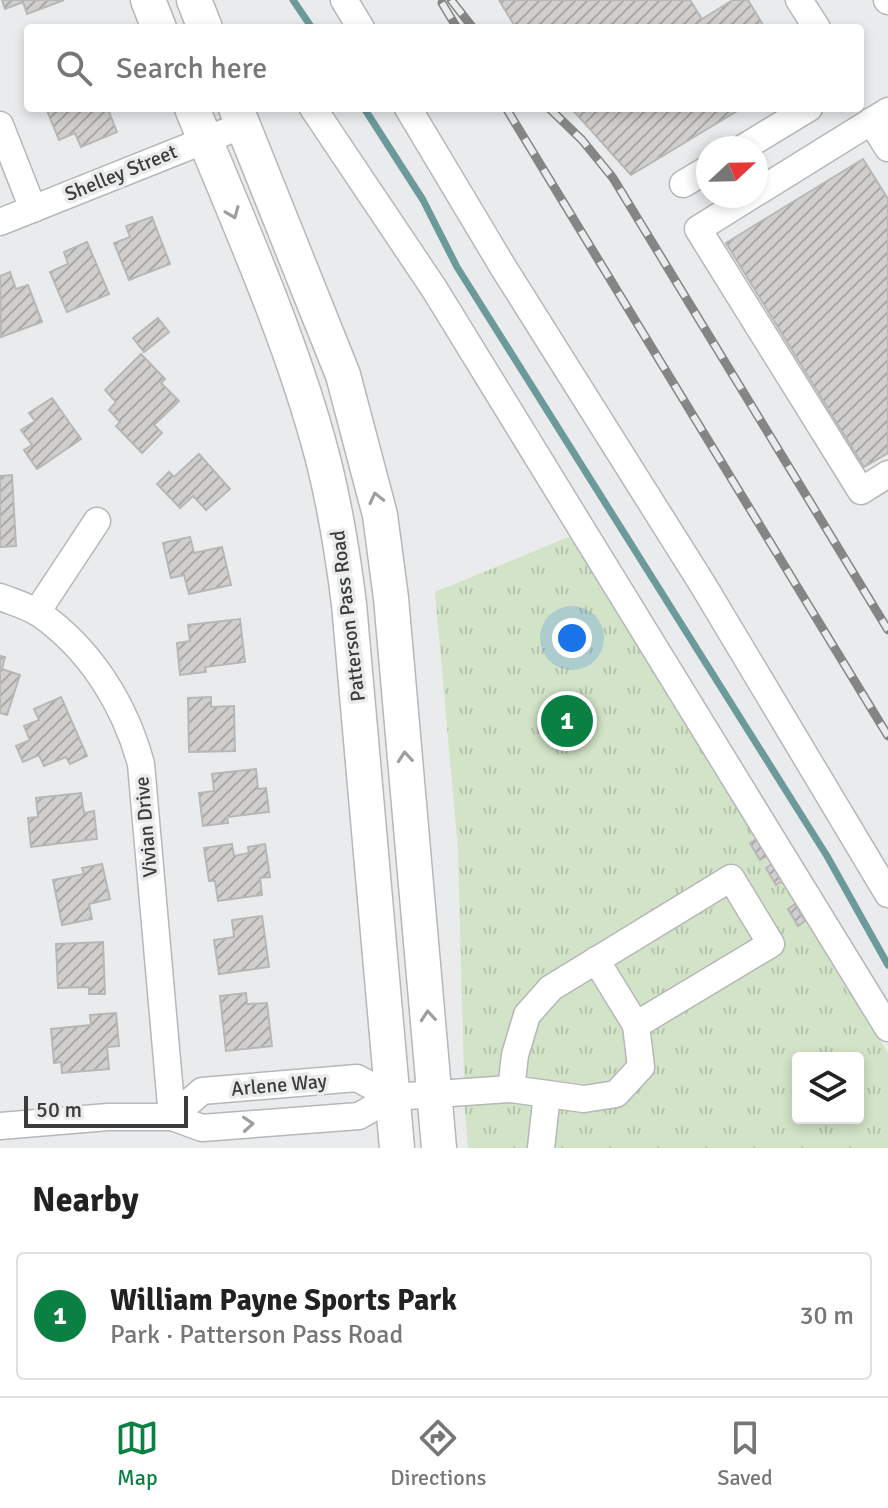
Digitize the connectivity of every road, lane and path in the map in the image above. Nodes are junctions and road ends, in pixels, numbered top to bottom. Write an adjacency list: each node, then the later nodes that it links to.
1 (148, 0): 5 (main road)
2 (194, 0): 6 (main road)
3 (344, 0): 7 (street)
4 (799, 0): 8 (street)
5 (157, 24)
6 (203, 24)
7 (359, 24)
8 (814, 24)
9 (194, 112): 17 (main road, Patterson Pass Road)
10 (316, 112): 32 (street)
11 (410, 112): 29 (street)
12 (802, 112): 16 (street)
13 (239, 116): 17 (street, Shelley Street); 34 (main road, Patterson Pass Road, one-way to 13)
14 (880, 116): 18 (street); 21 (street)
15 (0, 125): 23 (street)
16 (763, 136)
17 (205, 140): 23 (street, Shelley Street); 36 (main road, Patterson Pass Road, one-way to 36)
18 (888, 148)
19 (696, 176): 20 (street)
20 (683, 184)
21 (768, 186)
22 (733, 208): 25 (street)
23 (33, 209): 24 (street, Shelley Street)
24 (0, 222)
25 (888, 474)
26 (97, 521): 28 (street)
27 (0, 597): 28 (street, Vivian Drive)
28 (37, 612): 37 (street, Vivian Drive)
29 (888, 894)
30 (596, 960): 31 (street); 31 (street); 33 (street)
31 (636, 1025): 35 (street)
32 (888, 1028)
33 (511, 1089): 34 (street, Arlene Way); 35 (street)
34 (435, 1093): 36 (street, Arlene Way); 40 (main road, Patterson Pass Road)
35 (547, 1094): 41 (street)
36 (392, 1097): 37 (street, Arlene Way, one-way to 36); 37 (street, Arlene Way); 39 (main road, Patterson Pass Road)
37 (172, 1117): 38 (street, Arlene Way)
38 (0, 1126)
39 (397, 1148)
40 (439, 1148)
41 (541, 1148)

